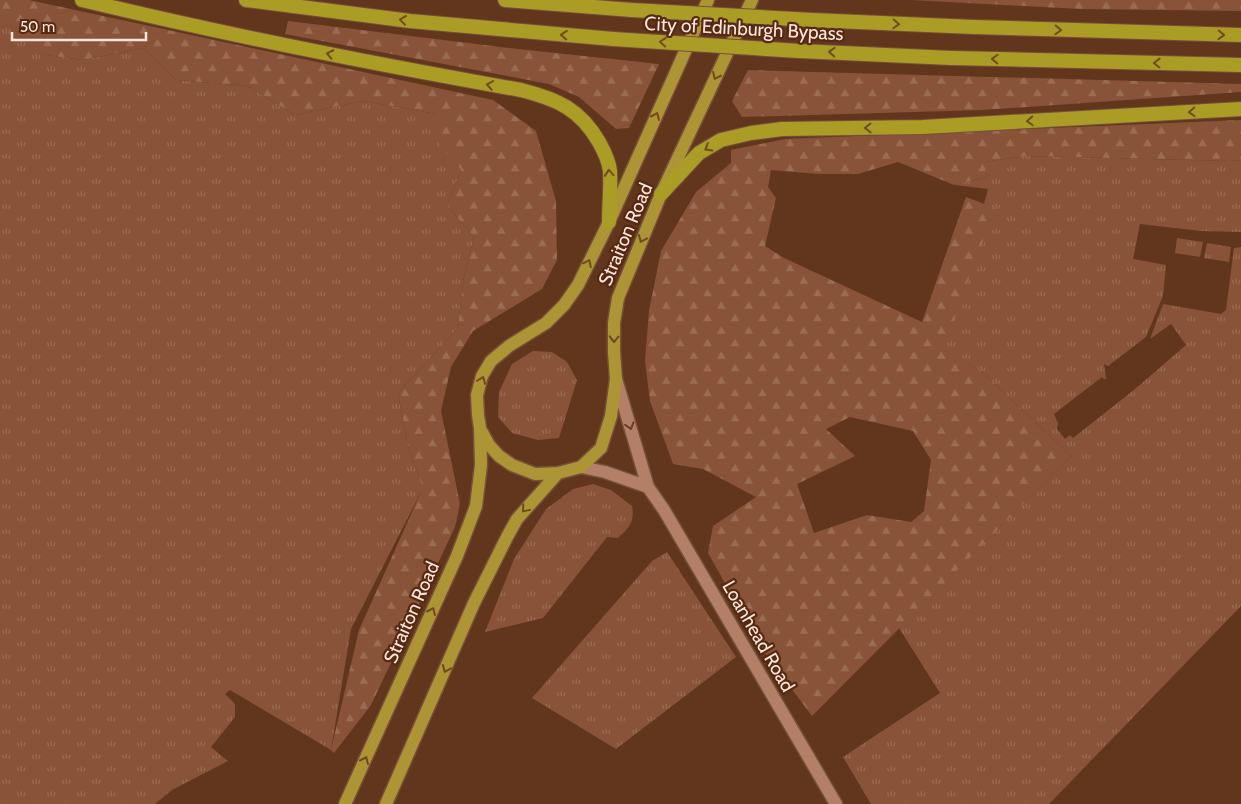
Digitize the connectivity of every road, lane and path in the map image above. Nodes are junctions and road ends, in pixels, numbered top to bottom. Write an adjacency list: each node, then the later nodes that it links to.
1 (82, 0): 10 (highway, one-way to 1)
2 (246, 0): 7 (highway, City of Edinburgh Bypass, one-way to 2, bridge)
3 (506, 0): 6 (highway, City of Edinburgh Bypass, one-way to 6, bridge)
4 (708, 0): 10 (main road, Straiton Road, one-way to 4)
5 (752, 0): 9 (main road, Straiton Road, one-way to 9)
6 (1241, 35)
7 (1241, 65)
8 (1241, 109): 9 (highway, one-way to 9)
9 (661, 194): 11 (main road, Straiton Road, one-way to 11)
10 (609, 222): 12 (main road, Straiton Road, one-way to 10)
11 (616, 379): 13 (main road, Straiton Road); 15 (main road, Loanhead Road, one-way to 15)
12 (480, 428): 14 (main road, Straiton Road); 16 (main road, Straiton Road, one-way to 12)
13 (581, 466): 14 (main road, Straiton Road); 15 (main road)
14 (558, 473): 17 (main road, one-way to 17)
15 (648, 487): 18 (main road, Loanhead Road)
16 (345, 804)
17 (386, 804)
18 (836, 804)

